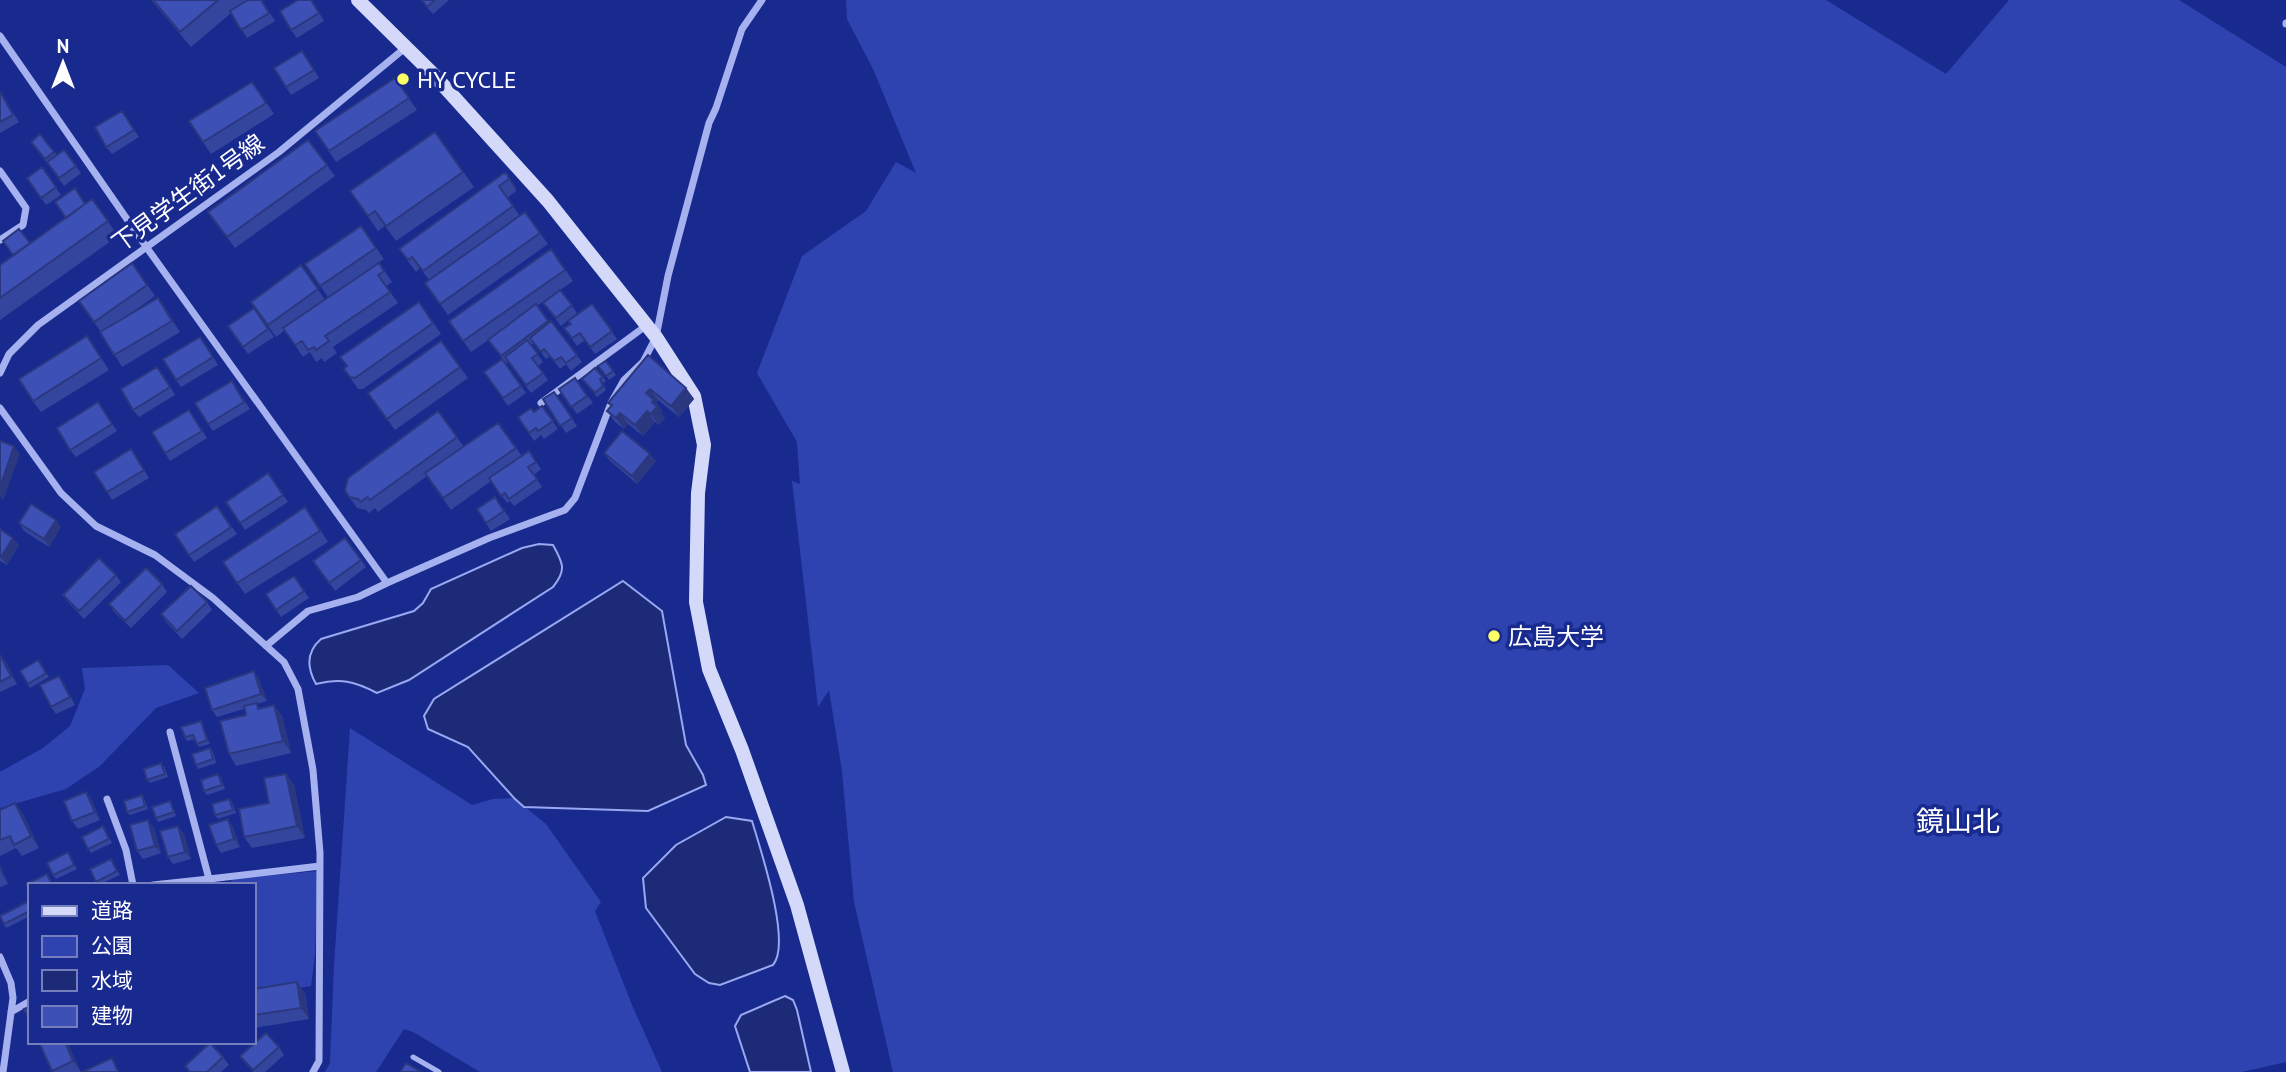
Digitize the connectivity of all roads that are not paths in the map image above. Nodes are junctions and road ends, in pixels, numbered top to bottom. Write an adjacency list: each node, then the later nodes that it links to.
1 (358, 0): 4 (street)
2 (762, 0): 9 (street)
3 (0, 36): 7 (street)
4 (405, 48): 7 (street, 下見学生街1号線); 8 (street)
5 (0, 171): 6 (street)
6 (0, 240)
7 (147, 248): 10 (street, 下見学生街1号線); 13 (street)
8 (647, 325): 9 (street); 11 (street)
9 (656, 337): 13 (street); 28 (street)
10 (0, 373)
11 (541, 403)
12 (0, 408): 14 (street)
13 (387, 583): 14 (street)
14 (266, 646): 17 (street)
15 (170, 732): 18 (street)
16 (107, 799): 19 (street)
17 (320, 866): 18 (street); 26 (street)
18 (209, 882): 20 (street)
19 (132, 883)
20 (190, 883)
21 (0, 957): 23 (street)
22 (28, 1002): 23 (street)
23 (12, 1012): 25 (street)
24 (413, 1057): 27 (lane)
25 (3, 1072)
26 (313, 1072)
27 (439, 1072)
28 (844, 1072)

